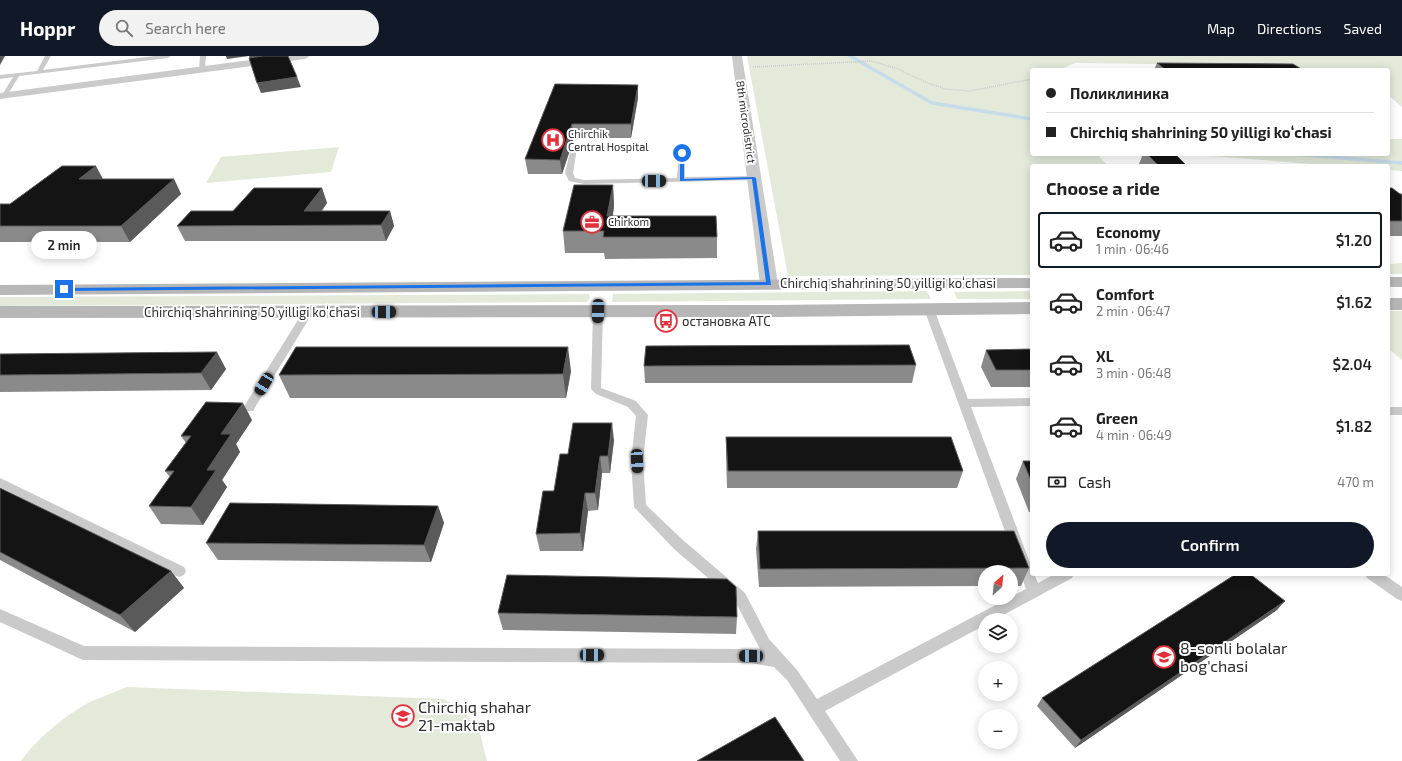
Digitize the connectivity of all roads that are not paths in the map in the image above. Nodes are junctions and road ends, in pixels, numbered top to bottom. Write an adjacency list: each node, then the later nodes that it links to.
1 (48, 56): 7 (lane)
2 (168, 56): 7 (lane)
3 (203, 56): 6 (lane)
4 (305, 56): 6 (street)
5 (738, 62): 13 (street, 8th microdistrict)
6 (202, 70): 10 (street)
7 (39, 72): 8 (lane)
8 (17, 75): 9 (lane); 10 (lane)
9 (0, 77)
10 (3, 96)
11 (574, 148): 14 (lane)
12 (682, 153): 14 (lane)
13 (754, 178): 14 (lane); 19 (street, 8th microdistrict)
14 (681, 180)
15 (1390, 282): 16 (main road)
16 (1402, 282)
17 (935, 283): 18 (main road, Chirchiq shahrining 50 yilligi koʻchasi); 19 (main road, Chirchiq shahrining 50 yilligi koʻchasi); 26 (main road)
18 (1030, 283)
19 (769, 284): 20 (main road, Chirchiq shahrining 50 yilligi koʻchasi)
20 (603, 286): 21 (main road, Chirchiq shahrining 50 yilligi koʻchasi); 27 (main road)
21 (0, 290)
22 (1390, 304): 23 (main road)
23 (1402, 304)
24 (1030, 308): 26 (main road, Chirchiq shahrining 50 yilligi koʻchasi)
25 (928, 309): 26 (main road, Chirchiq shahrining 50 yilligi koʻchasi); 27 (main road, Chirchiq shahrining 50 yilligi koʻchasi); 31 (lane)
26 (949, 309)
27 (598, 311): 29 (main road, Chirchiq shahrining 50 yilligi koʻchasi); 42 (lane)
28 (0, 312): 29 (main road, Chirchiq shahrining 50 yilligi koʻchasi)
29 (308, 312): 32 (lane)
30 (1030, 402): 31 (lane)
31 (964, 403): 39 (lane)
32 (249, 408)
33 (1390, 411): 34 (lane)
34 (1402, 411)
35 (0, 482): 36 (lane)
36 (179, 571)
37 (1063, 576): 39 (lane)
38 (1375, 576): 40 (lane)
39 (1034, 592): 43 (lane)
40 (1402, 595)
41 (0, 615): 42 (lane)
42 (778, 661): 43 (lane)
43 (815, 708): 44 (lane)
44 (850, 761)

